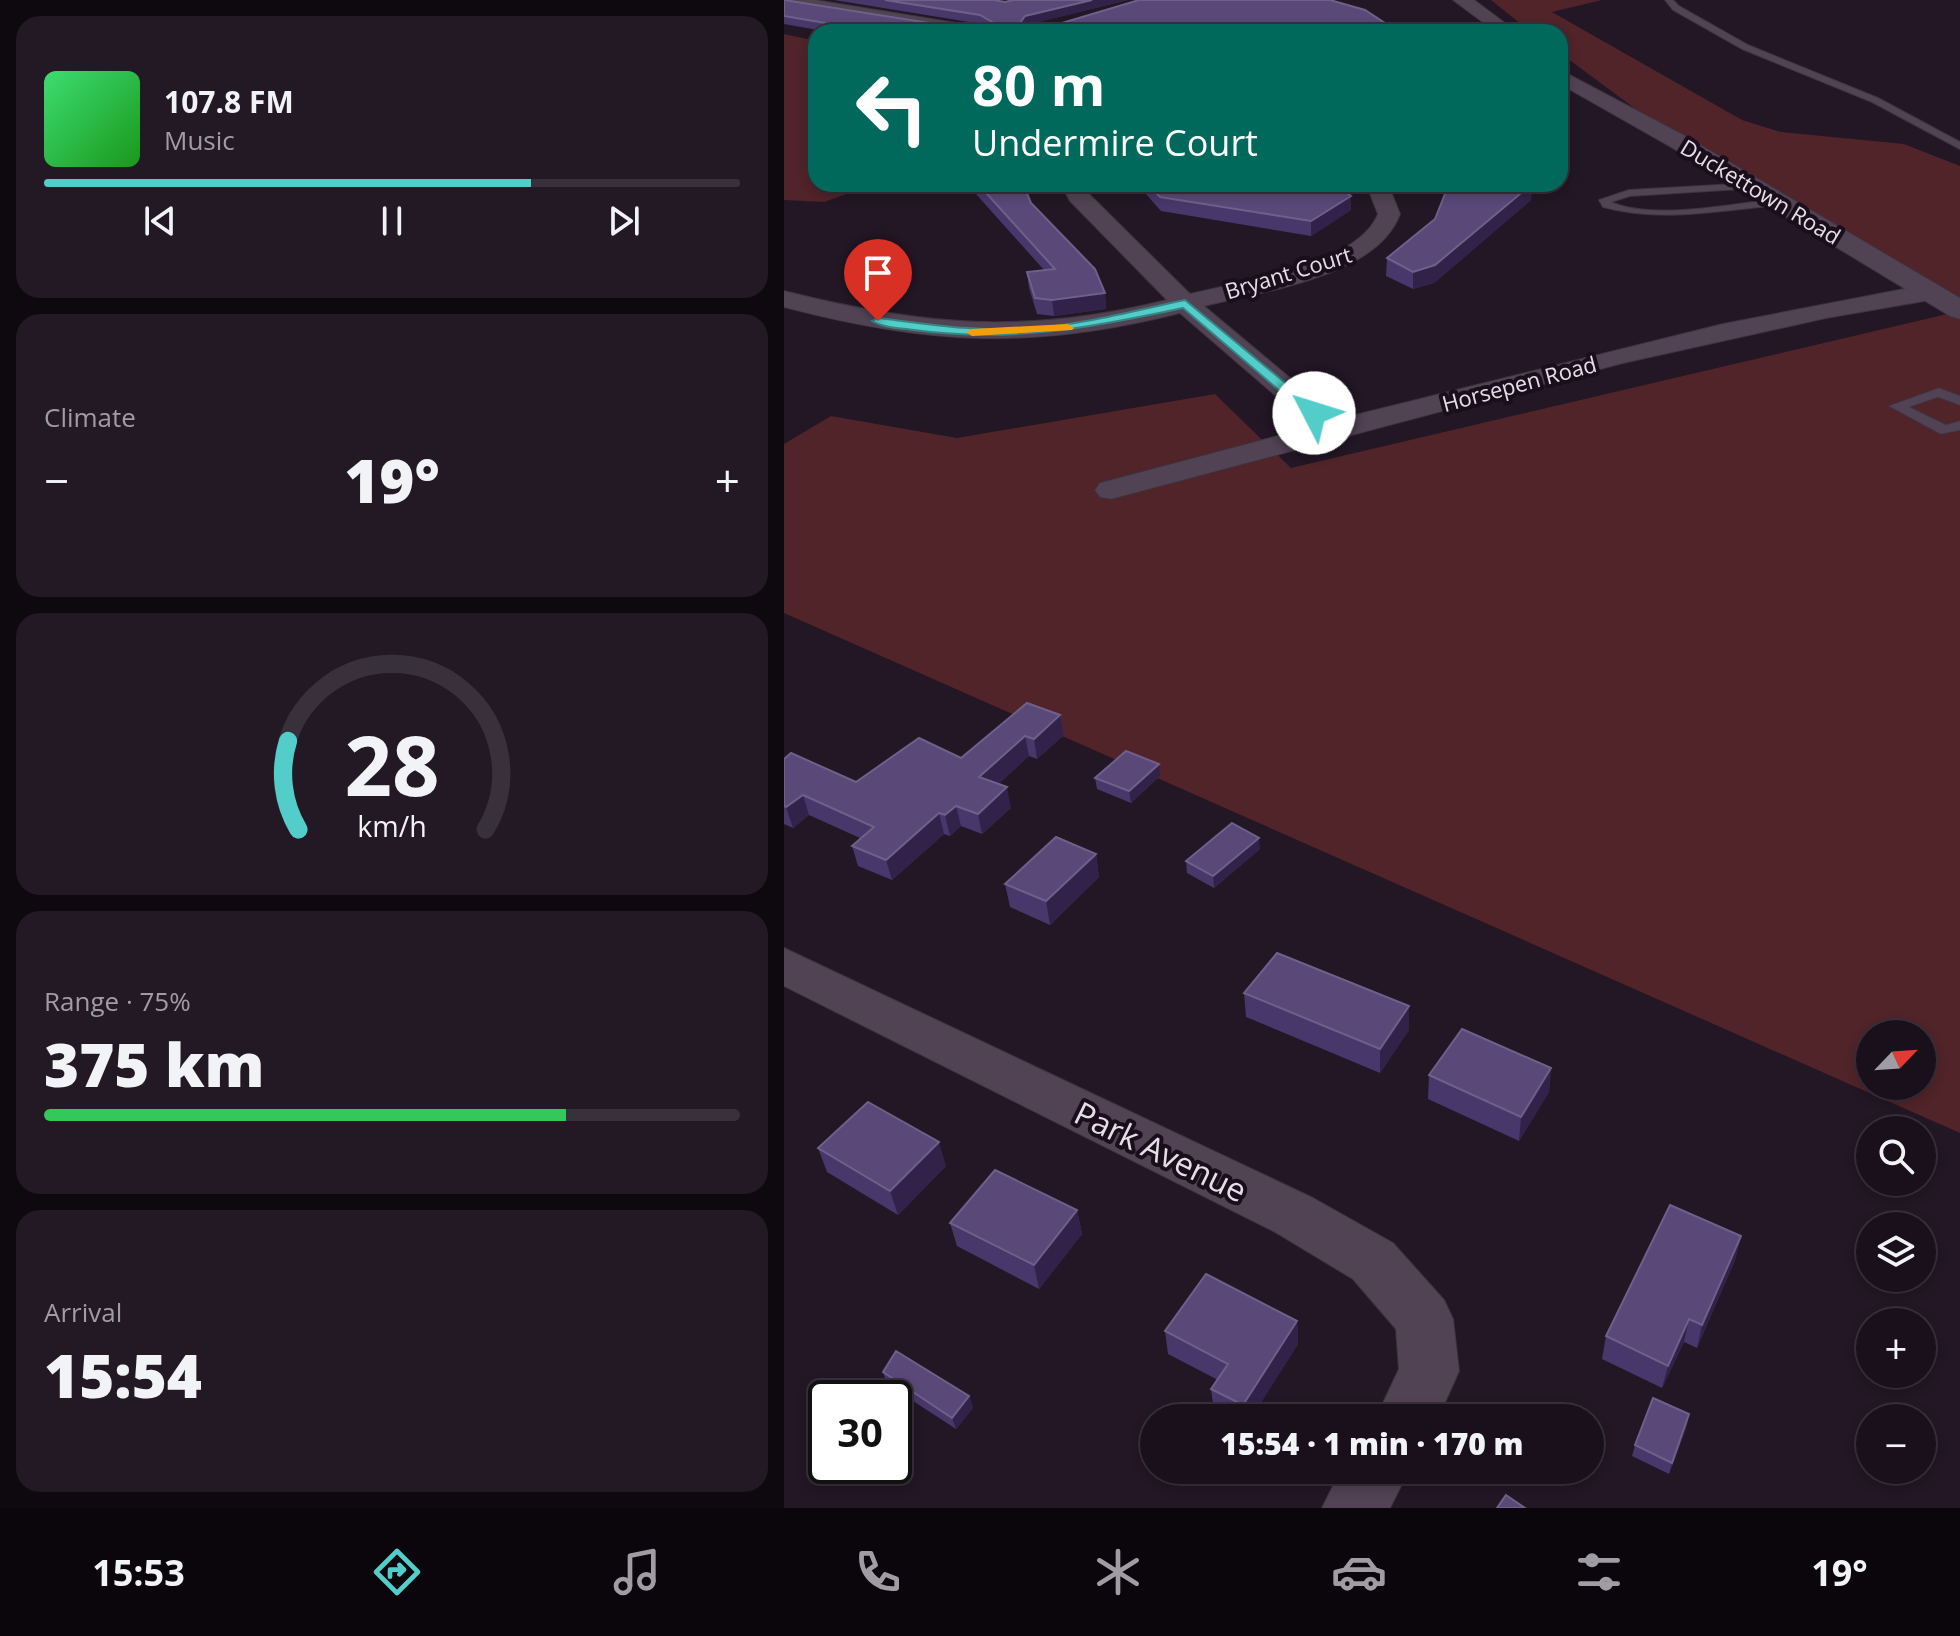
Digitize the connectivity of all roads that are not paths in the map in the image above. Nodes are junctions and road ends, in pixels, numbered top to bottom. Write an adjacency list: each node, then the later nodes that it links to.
1 (785, 0): 4 (street)
2 (1462, 0): 5 (street)
3 (1669, 0): 7 (lane)
4 (932, 24)
5 (1496, 24)
6 (1568, 81): 10 (street, Duckettown Road)
7 (1932, 128): 8 (lane); 9 (lane)
8 (1960, 134)
9 (1960, 146)
10 (1753, 186): 11 (lane); 14 (street, Duckettown Road)
11 (1676, 190): 15 (lane); 15 (lane)
12 (1076, 192): 18 (street)
13 (1380, 192): 18 (street, Bryant Court)
14 (1780, 202): 15 (lane); 16 (street, Duckettown Road)
15 (1698, 208)
16 (1930, 292): 19 (street, Duckettown Road); 22 (street, Horsepen Road)
17 (784, 299): 18 (street)
18 (1185, 304): 22 (street)
19 (1960, 310)
20 (1960, 401): 21 (lane)
21 (1960, 425)
22 (1335, 431): 23 (street, Horsepen Road)
23 (1111, 490)
24 (784, 965): 25 (street, Park Avenue)
25 (1414, 1404)
26 (1369, 1484): 27 (street)
27 (1354, 1508)

